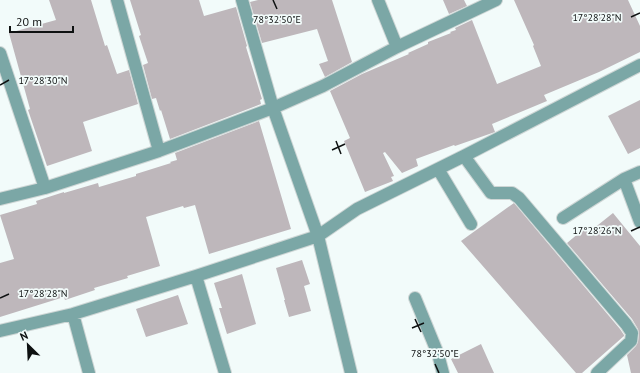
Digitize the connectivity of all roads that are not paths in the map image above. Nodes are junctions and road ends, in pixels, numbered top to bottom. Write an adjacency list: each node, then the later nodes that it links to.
1 (117, 0): 9 (street)
2 (242, 0): 8 (street)
3 (378, 0): 5 (street)
4 (496, 0): 5 (street)
5 (397, 47): 8 (street)
6 (0, 53): 14 (street)
7 (640, 65): 10 (street)
8 (273, 108): 9 (street); 19 (street)
9 (159, 151): 14 (street)
10 (464, 156): 11 (street); 28 (street)
11 (438, 169): 18 (street); 19 (street)
12 (640, 172): 13 (street)
13 (624, 180): 16 (street); 17 (street)
14 (45, 188): 15 (street)
15 (0, 199)
16 (563, 218)
17 (640, 222)
18 (471, 224)
19 (318, 236): 20 (street); 26 (street)
20 (196, 276): 22 (street); 25 (street)
21 (416, 298): 27 (street)
22 (73, 314): 23 (street); 24 (street)
23 (0, 331)
24 (89, 373)
25 (225, 373)
26 (351, 373)
27 (443, 373)
28 (597, 373)

